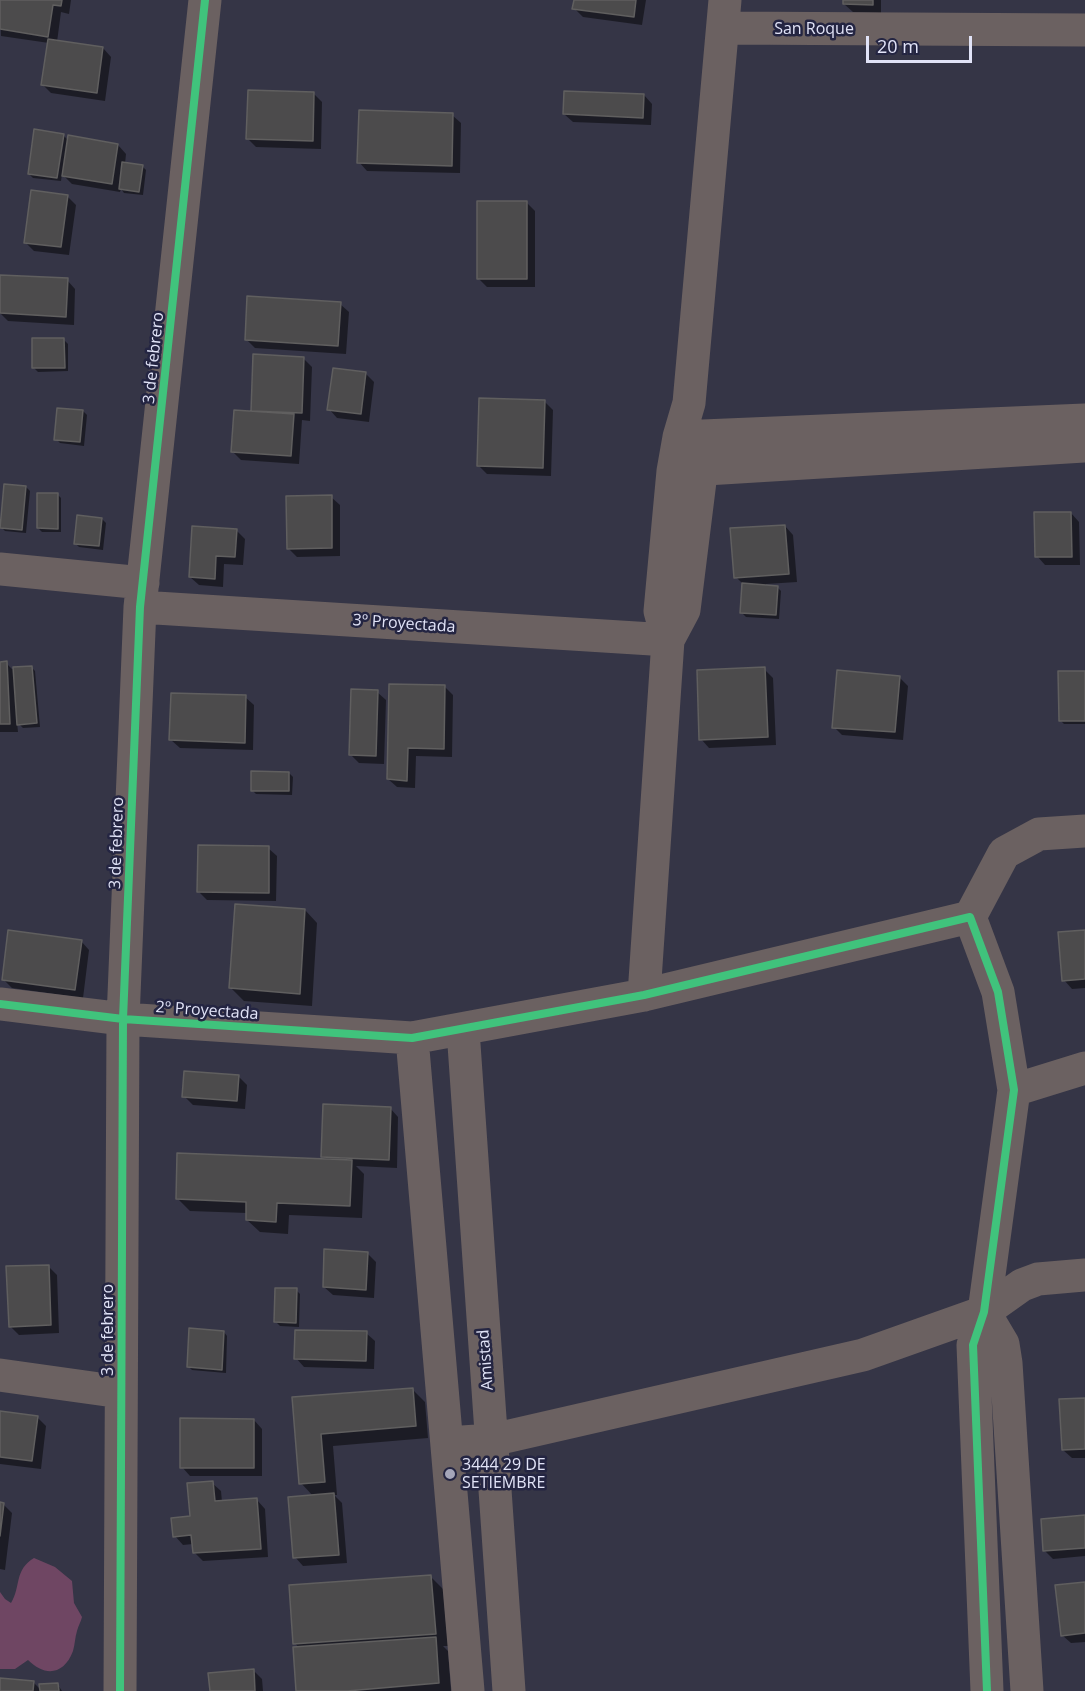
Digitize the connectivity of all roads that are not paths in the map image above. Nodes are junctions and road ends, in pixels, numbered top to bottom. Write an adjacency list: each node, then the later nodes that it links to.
1 (206, 0): 9 (street, 3 de febrero)
2 (724, 14): 3 (street, San Roque); 5 (street)
3 (1085, 30)
4 (1085, 420): 5 (street)
5 (692, 437): 7 (street)
6 (1085, 446): 7 (street)
7 (687, 470): 10 (street)
8 (0, 569): 9 (street, 3º Proyectada)
9 (142, 595): 10 (street, 3º Proyectada); 15 (street, 3 de febrero)
10 (668, 640): 13 (street)
11 (1085, 831): 12 (street)
12 (970, 917): 13 (street, 2º Proyectada); 19 (street)
13 (644, 995): 16 (street, 2º Proyectada)
14 (0, 1004): 15 (street, 2º Proyectada)
15 (123, 1019): 17 (street, 2º Proyectada); 23 (street, 3 de febrero)
16 (463, 1030): 17 (street, 2º Proyectada); 24 (street, Amistad)
17 (412, 1038): 25 (street)
18 (1085, 1068): 19 (street)
19 (1014, 1090): 21 (street)
20 (1085, 1275): 21 (street)
21 (984, 1312): 24 (street); 29 (street); 30 (street)
22 (0, 1375): 23 (street)
23 (121, 1392): 26 (street, 3 de febrero)
24 (492, 1440): 25 (street); 28 (street, Amistad)
25 (447, 1443): 27 (street)
26 (120, 1691)
27 (468, 1691)
28 (509, 1691)
29 (987, 1691)
30 (1027, 1691)

